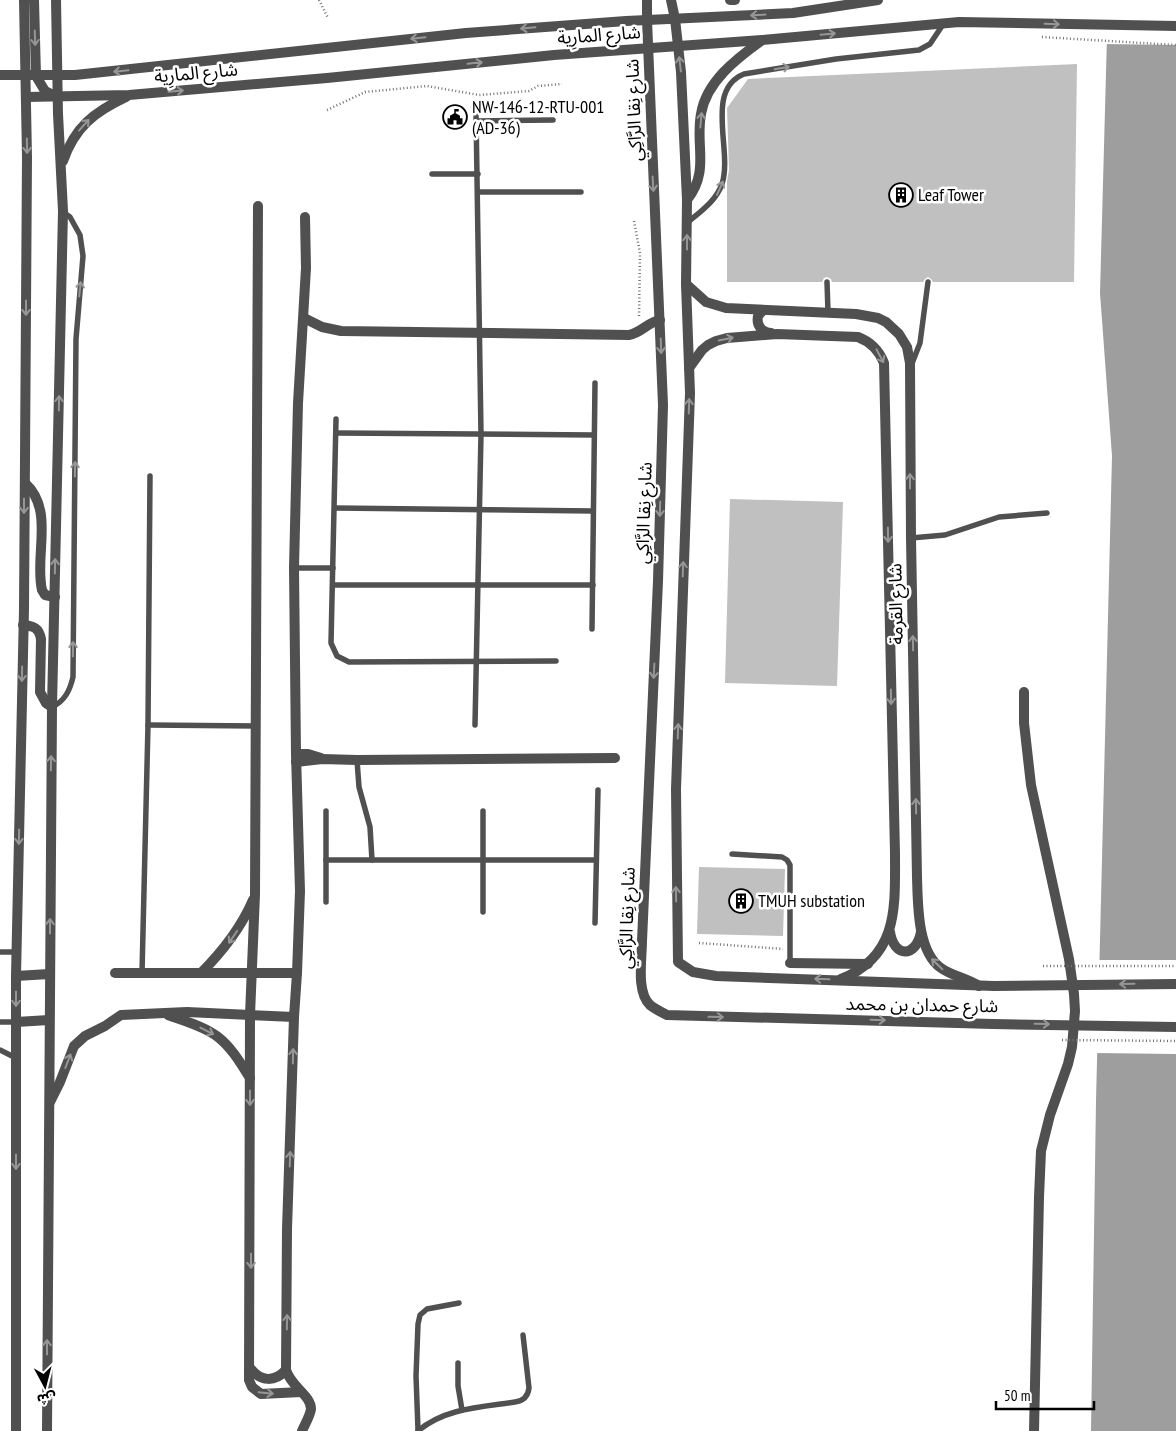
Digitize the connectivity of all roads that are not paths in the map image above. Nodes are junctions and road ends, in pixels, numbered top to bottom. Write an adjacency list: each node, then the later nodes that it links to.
1 (24, 0): 19 (street)
2 (34, 0): 20 (street, one-way to 20)
3 (56, 0): 21 (street)
4 (647, 0): 12 (street, شارع نِقا الرَّاكِي)
5 (671, 0): 11 (street)
6 (730, 0): 7 (street)
7 (735, 0)
8 (874, 0): 9 (street, شارع المارِية); 10 (street, شارع المارِية)
9 (878, 0)
10 (837, 3): 11 (street, شارع المارِية, one-way to 11)
11 (675, 19): 12 (street, شارع المارِية); 16 (street)
12 (647, 20): 17 (street, شارع نِقا الرَّاكِي); 21 (street, شارع المارِية, one-way to 21)
13 (944, 24): 14 (street, شارع المارِية, one-way to 14); 15 (street, شارع المارِية, one-way to 13); 37 (lane, one-way to 13)
14 (1176, 26)
15 (762, 40): 16 (street, شارع المارِية); 33 (street, one-way to 15)
16 (678, 46): 17 (street, شارع المارِية); 33 (street, one-way to 16)
17 (648, 47): 22 (street, شارع المارِية, one-way to 17); 44 (street, شارع نِقا الرَّاكِي, one-way to 44)
18 (0, 75): 19 (street, شارع المارِية)
19 (25, 76): 20 (street, شارع المارِية); 23 (street)
20 (36, 76): 21 (street, شارع المارِية); 24 (street)
21 (58, 76): 24 (street)
22 (129, 95): 24 (street, شارع المارِية); 28 (street, one-way to 22)
23 (26, 97): 24 (street, شارع المارِية); 55 (street, one-way to 55)
24 (58, 97): 28 (street)
25 (476, 112): 26 (lane)
26 (476, 120): 27 (lane); 30 (lane)
27 (553, 120)
28 (61, 166): 35 (street)
29 (432, 174): 30 (lane)
30 (478, 174): 31 (lane)
31 (478, 192): 32 (lane); 45 (lane)
32 (581, 192)
33 (687, 200): 37 (street)
34 (258, 206): 75 (street)
35 (63, 211): 66 (street, one-way to 35); 72 (lane, one-way to 35)
36 (305, 217): 43 (street)
37 (687, 223): 40 (street, one-way to 37)
38 (826, 282): 42 (lane)
39 (928, 282): 48 (lane)
40 (686, 284): 41 (street, شارع القرمة); 47 (street)
41 (763, 310): 42 (street, شارع القرمة); 46 (street, شارع القرمة)
42 (828, 312): 48 (street, شارع القرمة)
43 (304, 318): 45 (street); 61 (street)
44 (660, 320): 45 (street); 109 (street, شارع نِقا الرَّاكِي, one-way to 109)
45 (481, 332): 52 (lane)
46 (777, 334): 47 (street, شارع القرمة, one-way to 46); 92 (street, شارع القرمة, one-way to 92)
47 (689, 368): 104 (street, شارع حمدان بن محمد, one-way to 47)
48 (910, 370): 60 (street, شارع القرمة, one-way to 48)
49 (595, 383): 53 (lane)
50 (336, 419): 51 (lane)
51 (336, 433): 52 (lane); 56 (lane)
52 (481, 434): 53 (lane); 57 (lane)
53 (594, 435): 58 (lane)
54 (150, 476): 73 (lane)
55 (25, 483): 66 (street); 67 (street, one-way to 67)
56 (335, 508): 57 (lane); 62 (lane)
57 (480, 509): 58 (lane); 64 (lane)
58 (594, 511): 65 (lane)
59 (1047, 512): 60 (lane)
60 (911, 538): 91 (street, شارع القرمة, one-way to 60)
61 (294, 568): 62 (lane); 76 (street)
62 (334, 568): 63 (lane)
63 (333, 585): 64 (lane); 69 (lane)
64 (478, 585): 65 (lane); 69 (lane)
65 (593, 585): 68 (lane)
66 (54, 597): 72 (street)
67 (24, 625): 72 (street); 94 (street, one-way to 94)
68 (592, 628)
69 (477, 661): 70 (lane); 74 (lane)
70 (556, 661)
71 (1024, 692): 132 (street)
72 (52, 707): 102 (street, one-way to 72)
73 (148, 725): 75 (lane); 98 (lane)
74 (475, 725)
75 (256, 726): 87 (street)
76 (296, 758): 78 (street); 101 (street)
77 (615, 758): 78 (street)
78 (357, 760): 84 (lane)
79 (598, 790): 86 (lane)
80 (326, 811): 83 (lane)
81 (483, 811): 85 (lane)
82 (732, 854): 95 (lane)
83 (326, 860): 84 (lane); 88 (lane)
84 (372, 860): 85 (lane)
85 (483, 860): 86 (lane); 89 (lane)
86 (596, 860): 90 (lane)
87 (255, 894): 99 (street, one-way to 99); 100 (street)
88 (326, 902)
89 (483, 912)
90 (595, 923)
91 (922, 930): 92 (street); 106 (street, شارع القرمة, one-way to 91)
92 (890, 931): 96 (street, شارع القرمة)
93 (0, 952): 94 (lane)
94 (17, 952): 103 (street)
95 (790, 963): 96 (street)
96 (868, 964): 104 (street, شارع القرمة)
97 (115, 973): 98 (street)
98 (142, 973): 99 (street)
99 (201, 973): 100 (street)
100 (252, 973): 101 (street); 108 (street)
101 (297, 973): 110 (street)
102 (49, 974): 103 (street); 111 (street)
103 (16, 976): 113 (street, one-way to 113)
104 (841, 979): 106 (street, شارع حمدان بن محمد)
105 (1176, 984): 106 (street, شارع حمدان بن محمد, one-way to 106, bridge)
106 (979, 986)
107 (162, 1012): 108 (street); 117 (street, one-way to 117); 118 (street, one-way to 107)
108 (250, 1015): 110 (street); 117 (street)
109 (667, 1015): 114 (street, شارع حمدان بن محمد, one-way to 114, bridge)
110 (294, 1017): 123 (street, one-way to 110)
111 (48, 1020): 113 (street); 118 (street)
112 (0, 1022): 113 (lane)
113 (16, 1022): 116 (street)
114 (1176, 1027)
115 (0, 1050): 116 (lane)
116 (16, 1058): 126 (street, one-way to 126)
117 (250, 1078): 122 (street, one-way to 122)
118 (48, 1105): 129 (street, one-way to 118)
119 (460, 1303): 131 (lane)
120 (524, 1335): 125 (lane)
121 (458, 1363): 125 (lane)
122 (251, 1369): 123 (street); 124 (street, one-way to 124)
123 (286, 1370): 124 (street)
124 (301, 1392): 130 (street)
125 (462, 1410): 131 (lane)
126 (16, 1419): 127 (street); 128 (street)
127 (16, 1431)
128 (25, 1431)
129 (47, 1431)
130 (302, 1431)
131 (418, 1431)
132 (1034, 1431)

